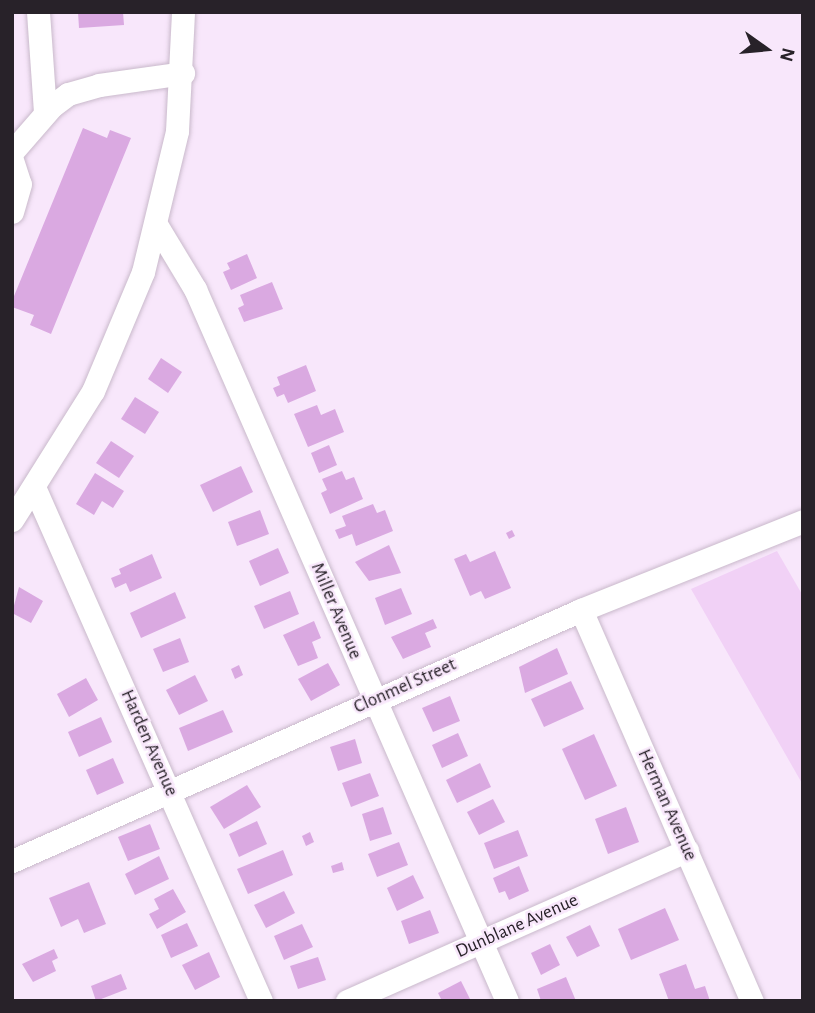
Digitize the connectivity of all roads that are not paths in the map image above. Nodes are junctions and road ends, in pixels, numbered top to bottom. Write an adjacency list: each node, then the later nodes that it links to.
1 (38, 12): 4 (street)
2 (183, 12): 3 (street)
3 (183, 73): 4 (street); 8 (street)
4 (45, 113): 5 (street)
5 (12, 152)
6 (12, 160): 7 (street)
7 (12, 212)
8 (157, 226): 9 (street); 13 (street, Miller Avenue)
9 (34, 486): 10 (street); 14 (street, Harden Avenue)
10 (12, 520)
11 (803, 521): 12 (street, Clonmel Street)
12 (581, 610): 13 (street, Clonmel Street); 15 (street, Herman Avenue)
13 (374, 700): 14 (street, Clonmel Street); 17 (street, Miller Avenue)
14 (170, 791): 16 (street, Clonmel Street); 18 (street, Harden Avenue)
15 (687, 850): 17 (street, Dunblane Avenue); 21 (street, Herman Avenue)
16 (12, 861)
17 (481, 942): 19 (street, Dunblane Avenue); 20 (street, Miller Avenue)
18 (261, 1001)
19 (347, 1001)
20 (507, 1001)
21 (752, 1001)

